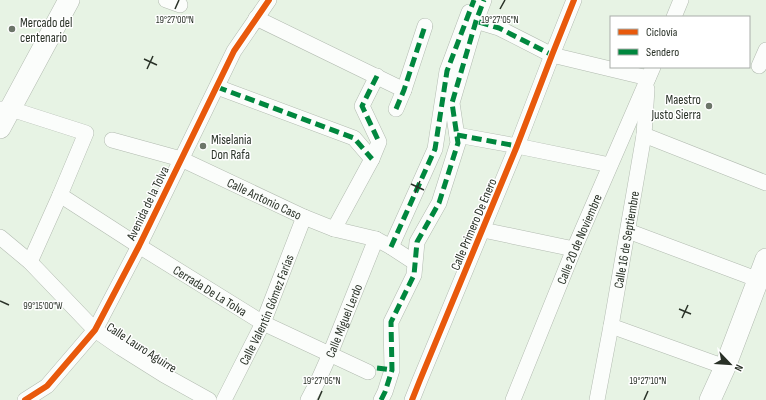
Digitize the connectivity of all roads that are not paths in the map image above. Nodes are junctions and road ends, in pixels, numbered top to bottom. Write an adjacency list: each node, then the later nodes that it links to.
1 (69, 0): 20 (street)
2 (269, 0): 8 (street, Avenida de la Tolva)
3 (474, 0): 40 (street)
4 (484, 0): 23 (street)
5 (574, 0): 12 (street)
6 (681, 0): 7 (street)
7 (674, 16)
8 (256, 18): 17 (street); 18 (street, Avenida de la Tolva)
9 (479, 22): 12 (street)
10 (425, 26): 19 (street)
11 (766, 50): 14 (street)
12 (552, 55): 13 (street); 26 (street, Calle Primero De Enero)
13 (610, 66)
14 (759, 66)
15 (623, 68): 16 (street)
16 (650, 73): 24 (street, Calle 16 de Septiembre); 29 (street, Calle 20 de Noviembre)
17 (377, 76): 19 (street); 27 (street)
18 (217, 87): 27 (street); 28 (street, Avenida de la Tolva)
19 (404, 90): 21 (street)
20 (5, 109): 22 (street); 31 (street)
21 (396, 109)
22 (0, 128)
23 (457, 135): 26 (street); 43 (street)
24 (644, 135): 30 (street); 35 (street, Calle 16 de Septiembre)
25 (112, 140): 28 (street, Calle Antonio Caso)
26 (517, 146): 29 (street); 34 (street, Calle Primero De Enero)
27 (372, 159): 33 (street)
28 (181, 160): 32 (street, Calle Antonio Caso); 38 (street, Avenida de la Tolva)
29 (610, 165): 39 (street, Calle 20 de Noviembre)
30 (766, 183)
31 (60, 196): 38 (street, Cerrada De La Tolva); 42 (street)
32 (304, 217): 33 (street, Calle Antonio Caso); 45 (street, Calle Valentín Gómez Farías)
33 (334, 229): 37 (street, Calle Antonio Caso)
34 (483, 230): 39 (street); 56 (street, Calle Primero De Enero)
35 (628, 230): 44 (street); 46 (street, Calle 16 de Septiembre)
36 (0, 237): 42 (street, Calle Lauro Aguirre)
37 (376, 239): 40 (street, Calle Antonio Caso); 48 (street, Calle Miguel Lerdo)
38 (139, 246): 45 (street, Cerrada De La Tolva); 47 (street, Avenida de la Tolva)
39 (574, 249): 57 (street, Calle 20 de Noviembre)
40 (396, 250): 43 (street, Calle Antonio Caso)
41 (766, 259): 44 (street)
42 (30, 262): 47 (street, Calle Lauro Aguirre)
43 (414, 262): 50 (street)
44 (759, 280): 49 (street)
45 (263, 323): 48 (street, Cerrada De La Tolva); 53 (street, Calle Valentín Gómez Farías)
46 (611, 326): 49 (street); 58 (street, Calle 16 de Septiembre)
47 (95, 330): 51 (street, Avenida de la Tolva); 52 (street, Calle Lauro Aguirre)
48 (330, 354): 50 (street, Cerrada De La Tolva); 54 (street, Calle Miguel Lerdo)
49 (725, 367): 59 (street)
50 (392, 370): 55 (street)
51 (25, 400)
52 (209, 400)
53 (224, 400)
54 (308, 400)
55 (382, 400)
56 (412, 400)
57 (513, 400)
58 (597, 400)
59 (710, 400)

